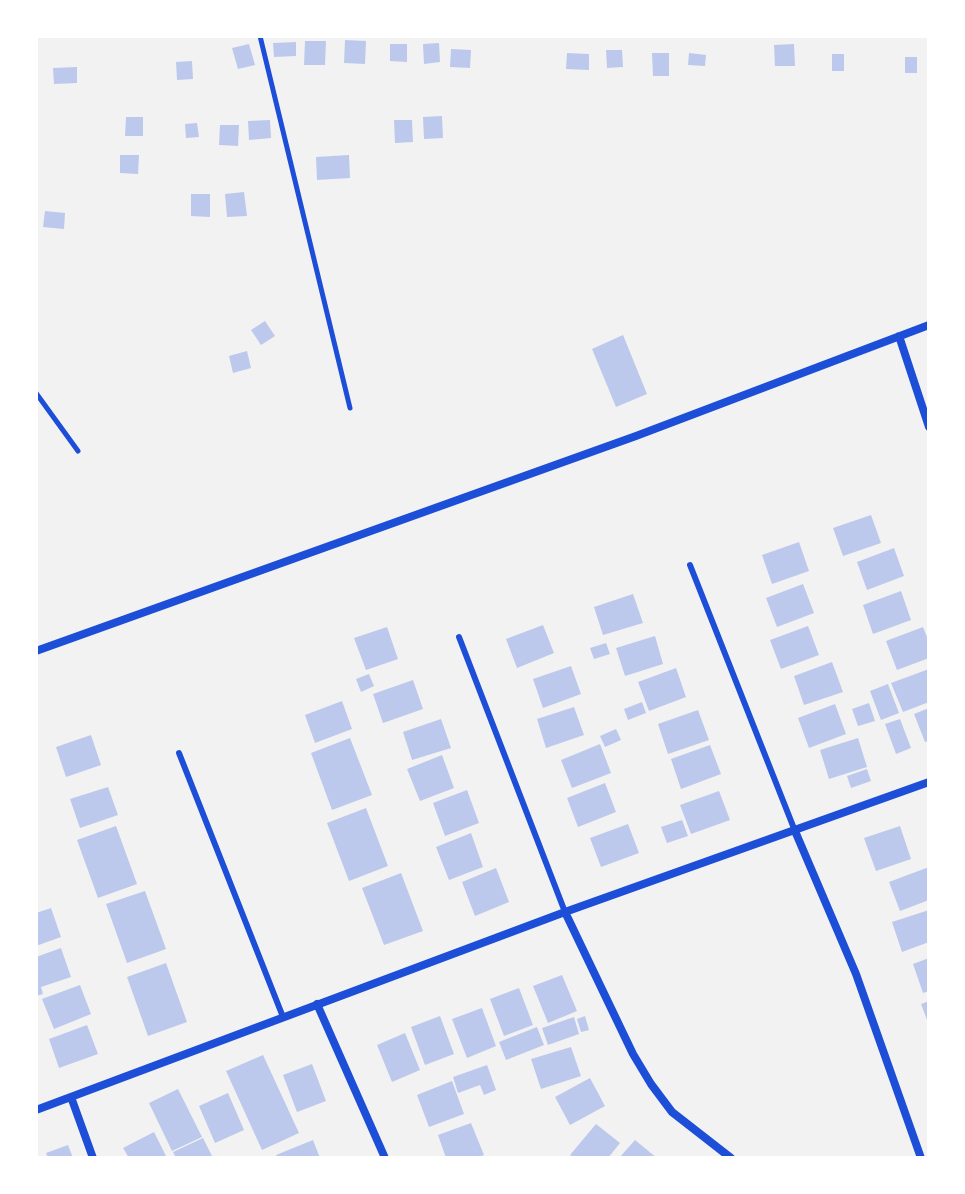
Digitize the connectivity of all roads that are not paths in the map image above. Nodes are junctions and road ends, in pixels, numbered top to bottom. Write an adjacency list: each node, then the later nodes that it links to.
1 (929, 325): 2 (street)
2 (899, 336): 3 (street); 6 (street)
3 (929, 427)
4 (690, 565): 9 (lane)
5 (459, 637): 10 (lane)
6 (36, 651)
7 (179, 753): 12 (lane)
8 (929, 782): 9 (street)
9 (795, 831): 10 (street); 18 (street)
10 (565, 912): 11 (street); 17 (street)
11 (317, 1004): 12 (street); 16 (street)
12 (283, 1017): 13 (street)
13 (71, 1097): 14 (street); 15 (street)
14 (36, 1110)
15 (93, 1158)
16 (385, 1158)
17 (731, 1158)
18 (921, 1158)

